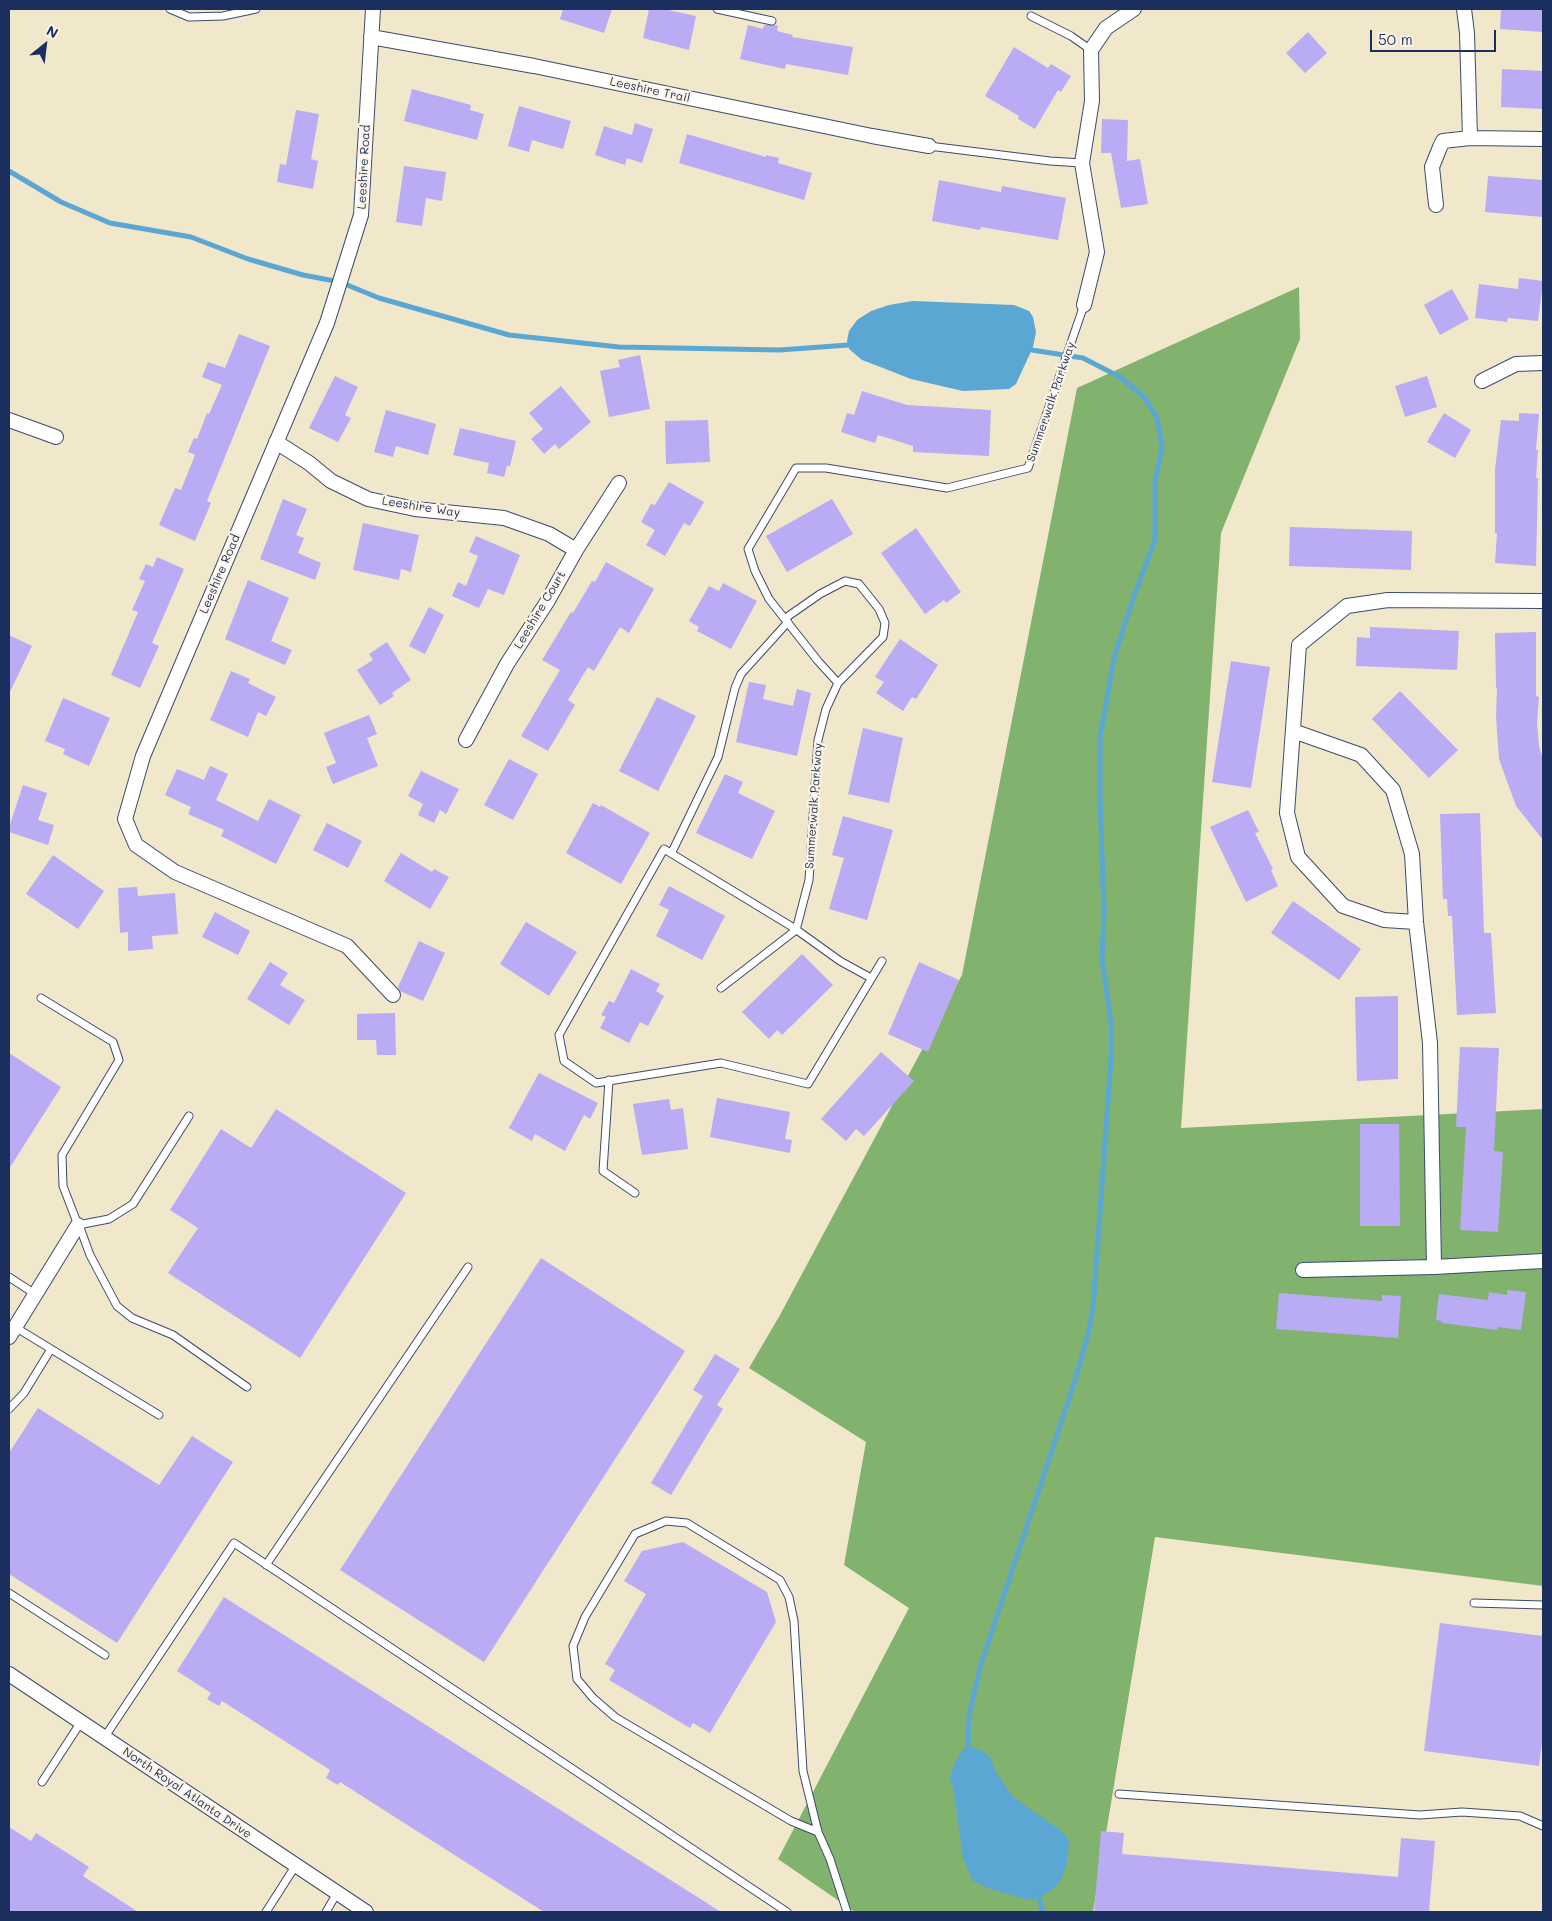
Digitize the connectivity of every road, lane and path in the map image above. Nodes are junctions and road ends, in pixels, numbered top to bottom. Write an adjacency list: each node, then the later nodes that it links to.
1 (170, 9): 2 (lane)
2 (256, 9)
3 (373, 9): 9 (street, Leeshire Road)
4 (717, 9): 8 (lane)
5 (1134, 9): 10 (street)
6 (1464, 9): 11 (street)
7 (1030, 16): 10 (lane)
8 (772, 21)
9 (371, 37): 13 (street, Leeshire Trail); 21 (street, Leeshire Road)
10 (1091, 50): 14 (street, Summerwalk Parkway)
11 (1470, 138): 12 (street); 15 (street)
12 (1543, 139)
13 (929, 146): 14 (lane)
14 (1082, 162): 16 (street, Summerwalk Parkway)
15 (1436, 205)
16 (1084, 304): 25 (lane, Summerwalk Parkway)
17 (1543, 363): 18 (street)
18 (1482, 381)
19 (9, 420): 20 (street)
20 (56, 438)
21 (276, 442): 23 (street, Leeshire Way); 35 (street, Leeshire Road)
22 (619, 483): 23 (street, Leeshire Court)
23 (576, 550): 28 (street, Leeshire Court)
24 (1543, 602): 27 (street)
25 (787, 621): 26 (lane, Summerwalk Parkway); 26 (lane, Summerwalk Parkway); 29 (lane, Summerwalk Parkway)
26 (838, 684): 31 (lane, Summerwalk Parkway)
27 (1293, 732): 30 (street); 30 (street)
28 (466, 740)
29 (672, 852): 31 (lane); 37 (lane)
30 (1416, 922): 43 (street)
31 (796, 930): 33 (lane); 34 (lane)
32 (882, 961): 33 (lane)
33 (871, 978): 37 (lane)
34 (721, 988)
35 (394, 995)
36 (41, 998): 40 (lane)
37 (610, 1080): 39 (lane)
38 (189, 1116): 40 (lane)
39 (635, 1193)
40 (78, 1225): 46 (street); 49 (lane)
41 (1543, 1261): 43 (street)
42 (468, 1267): 52 (lane)
43 (1434, 1267): 44 (street)
44 (1303, 1270)
45 (9, 1277): 46 (lane)
46 (35, 1294): 47 (street)
47 (12, 1332): 48 (lane)
48 (51, 1349): 50 (lane); 51 (lane)
49 (247, 1386)
50 (9, 1409)
51 (159, 1415)
52 (266, 1565): 59 (lane); 69 (lane)
53 (9, 1593): 56 (lane)
54 (1474, 1603): 55 (lane)
55 (1543, 1605)
56 (105, 1655)
57 (9, 1674): 58 (street, North Royal Atlanta Drive)
58 (80, 1722): 59 (street, North Royal Atlanta Drive); 60 (lane)
59 (104, 1738): 64 (street, North Royal Atlanta Drive)
60 (42, 1782)
61 (1119, 1794): 62 (lane)
62 (1543, 1826)
63 (818, 1832): 63 (lane); 70 (lane)
64 (296, 1865): 65 (street, North Royal Atlanta Drive); 66 (lane)
65 (337, 1893): 67 (lane); 68 (street, North Royal Atlanta Drive)
66 (266, 1912)
67 (326, 1912)
68 (366, 1912)
69 (787, 1912)
70 (847, 1912)

